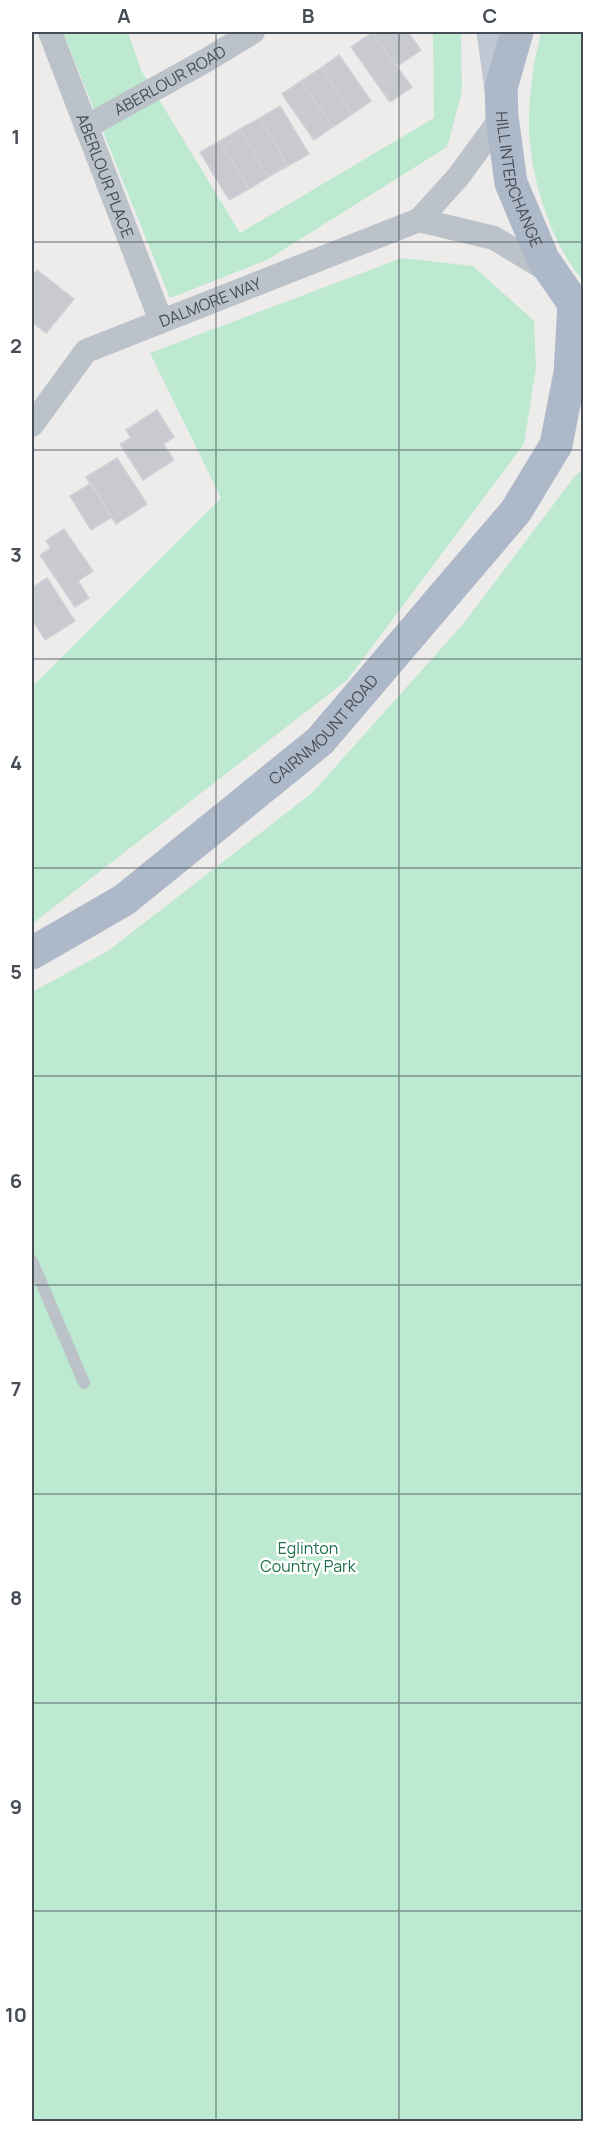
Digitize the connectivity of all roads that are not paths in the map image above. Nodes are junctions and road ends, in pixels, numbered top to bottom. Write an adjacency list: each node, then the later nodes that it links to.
1 (50, 32): 6 (street, ABERLOUR PLACE)
2 (253, 32): 6 (street, ABERLOUR ROAD)
3 (493, 32): 5 (street)
4 (517, 32): 5 (main road, HILL INTERCHANGE)
5 (502, 102): 7 (street, DALMORE WAY); 8 (main road, HILL INTERCHANGE)
6 (86, 127): 10 (street, ABERLOUR PLACE)
7 (419, 220): 8 (street); 10 (street, DALMORE WAY)
8 (554, 274): 9 (main road, HILL INTERCHANGE)
9 (579, 308): 12 (main road, CAIRNMOUNT ROAD)
10 (161, 321): 11 (street, DALMORE WAY)
11 (32, 421)
12 (570, 437): 13 (main road, CAIRNMOUNT ROAD)
13 (32, 953)
14 (32, 1261): 15 (lane)
15 (84, 1383)

